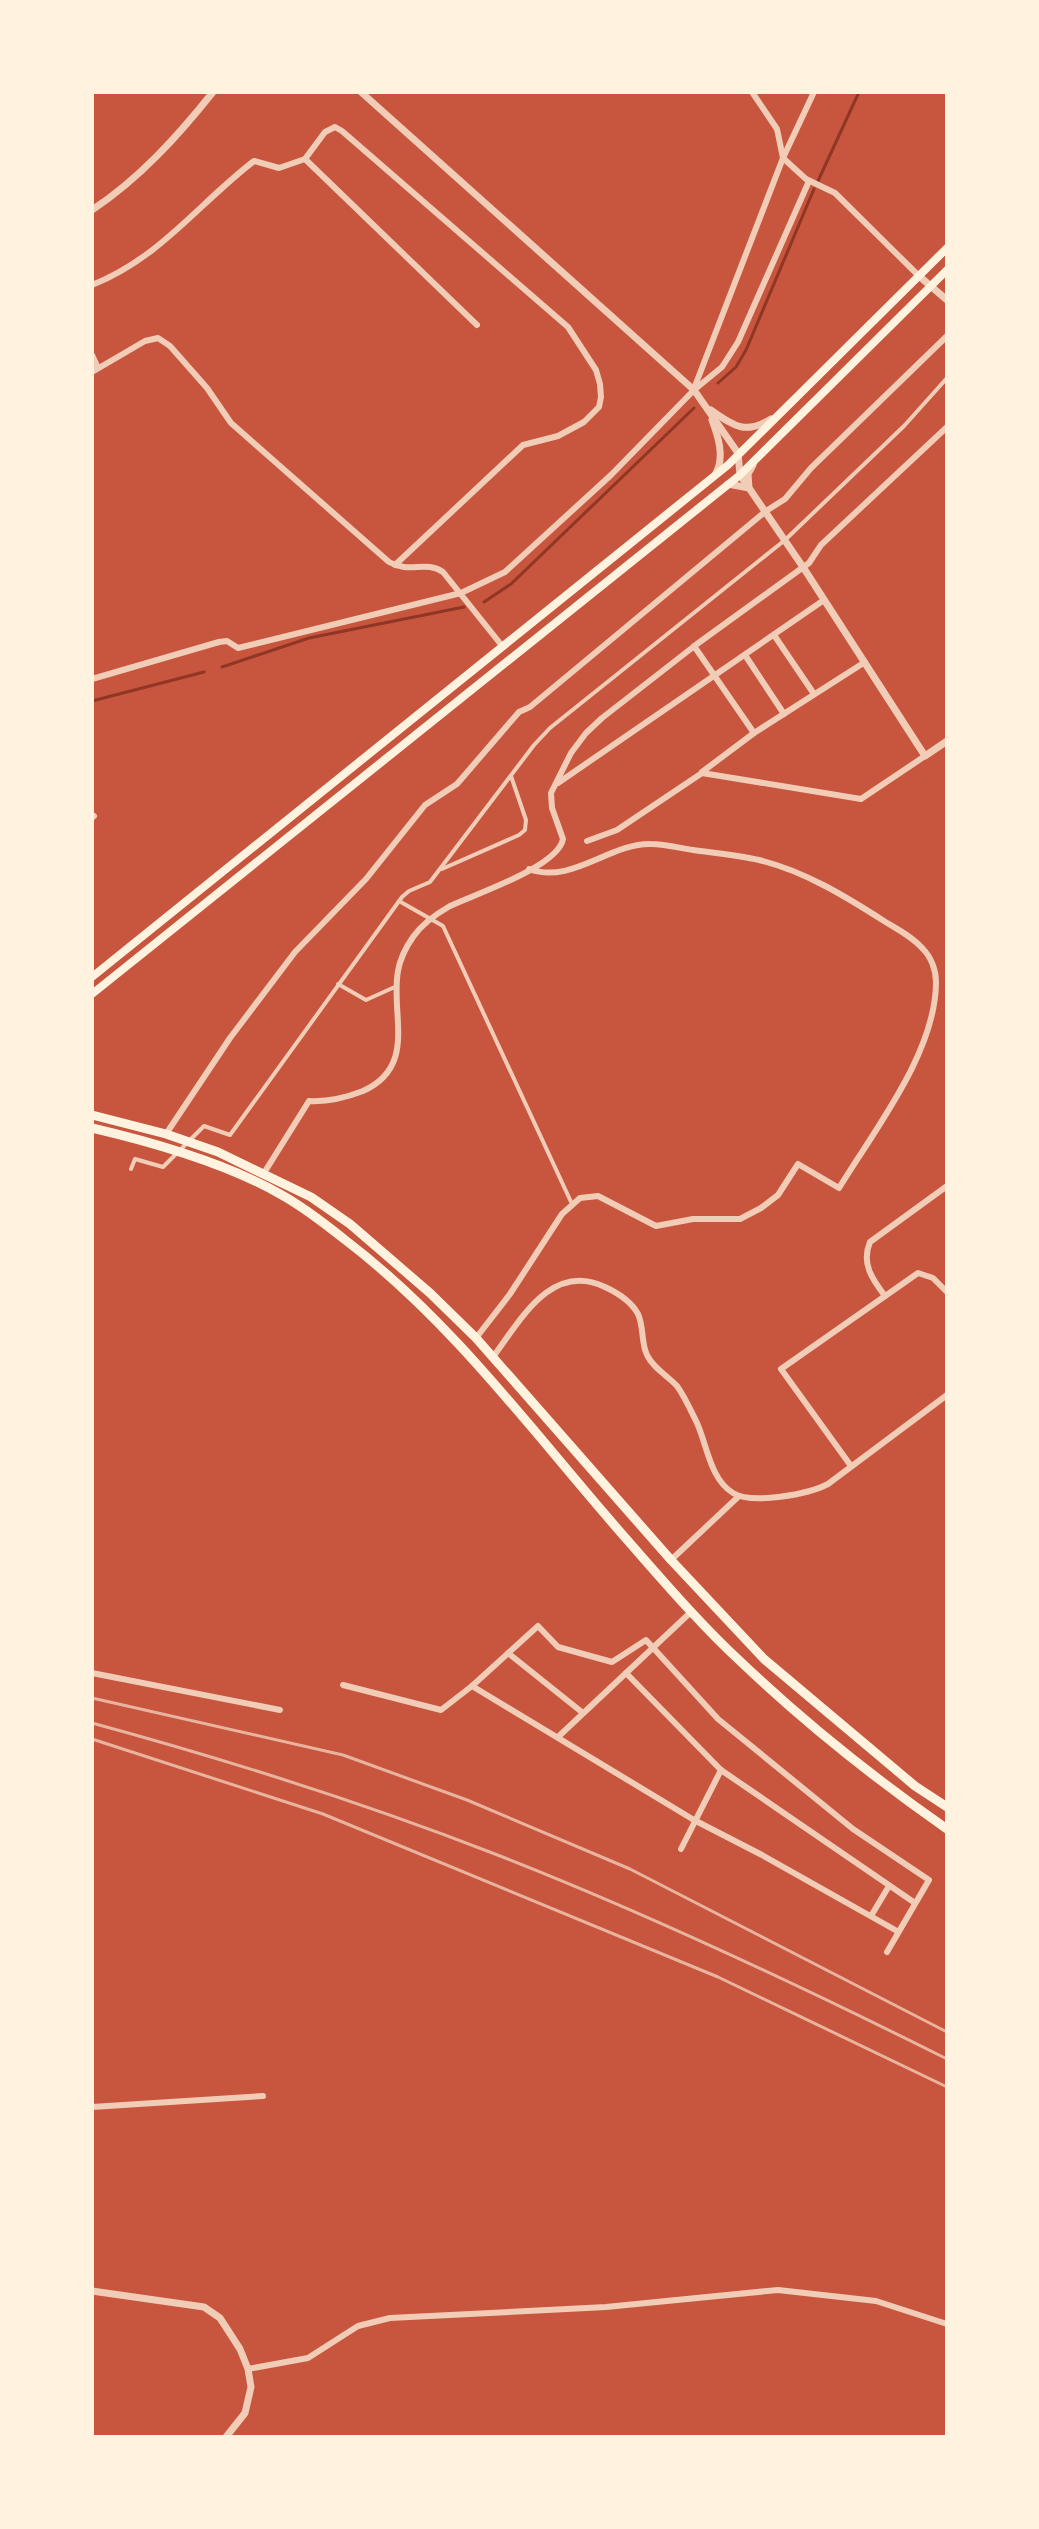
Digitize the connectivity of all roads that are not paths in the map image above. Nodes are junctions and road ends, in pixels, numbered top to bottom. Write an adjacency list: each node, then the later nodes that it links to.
1 (213, 92): 8 (street)
2 (361, 92): 20 (street)
3 (752, 92): 5 (street)
4 (814, 92): 5 (street)
5 (783, 158): 7 (street); 20 (street)
6 (305, 159): 12 (street); 15 (street); 32 (street)
7 (809, 181): 11 (street); 20 (street)
8 (92, 210)
9 (947, 248): 11 (main road)
10 (947, 270): 13 (main road)
11 (919, 276): 13 (street); 22 (main road)
12 (92, 285)
13 (931, 286): 14 (street); 25 (main road)
14 (947, 300)
15 (477, 325)
16 (947, 336): 30 (street)
17 (92, 355): 18 (street)
18 (95, 370): 32 (street)
19 (947, 378): 31 (street)
20 (694, 390): 21 (street); 34 (street)
21 (706, 407): 22 (street); 24 (street); 27 (street)
22 (777, 416): 24 (main road)
23 (947, 427): 33 (street)
24 (738, 453): 26 (street); 27 (main road)
25 (754, 461): 26 (main road); 29 (street)
26 (740, 475): 28 (main road); 29 (street)
27 (713, 477): 38 (main road)
28 (728, 484): 29 (street); 59 (main road)
29 (749, 488): 30 (street)
30 (766, 511): 31 (street); 62 (street)
31 (785, 540): 33 (street); 49 (street)
32 (395, 565): 34 (street)
33 (803, 567): 35 (street); 37 (street)
34 (461, 593): 38 (street); 42 (street)
35 (824, 600): 36 (street); 40 (street)
36 (774, 635): 39 (street); 43 (street)
37 (694, 646): 41 (street); 50 (street)
38 (503, 647): 56 (main road)
39 (745, 655): 41 (street); 44 (street)
40 (865, 662): 43 (street); 47 (street)
41 (715, 675): 45 (street); 50 (street)
42 (92, 679)
43 (814, 694): 44 (street)
44 (784, 714): 45 (street)
45 (754, 733): 48 (street)
46 (947, 741): 47 (street)
47 (925, 756): 48 (street)
48 (702, 773): 51 (street)
49 (511, 776): 53 (street); 53 (street)
50 (555, 785): 52 (street)
51 (587, 841)
52 (529, 869): 55 (street); 66 (street)
53 (440, 870): 54 (street)
54 (399, 901): 55 (street); 57 (street)
55 (430, 919): 58 (street); 66 (street)
56 (92, 977)
57 (338, 984): 58 (street); 63 (street)
58 (398, 986): 64 (street)
59 (92, 994)
60 (92, 1115): 62 (main road)
61 (92, 1128): 75 (main road)
62 (166, 1134): 64 (main road)
63 (131, 1169)
64 (264, 1173): 69 (main road)
65 (947, 1186): 68 (street)
66 (572, 1204): 69 (street)
67 (947, 1292): 68 (street)
68 (885, 1296): 72 (street)
69 (476, 1338): 70 (main road)
70 (493, 1357): 73 (street); 74 (main road)
71 (947, 1395): 72 (street)
72 (851, 1466): 73 (street)
73 (739, 1496): 74 (street)
74 (671, 1560): 86 (main road)
75 (692, 1611): 76 (street); 88 (main road)
76 (654, 1647): 77 (street); 79 (street); 91 (street)
77 (508, 1653): 81 (street); 83 (street)
78 (92, 1673): 82 (street)
79 (626, 1673): 83 (street); 85 (street)
80 (343, 1685): 81 (street)
81 (472, 1686): 84 (street)
82 (280, 1710)
83 (583, 1713): 84 (street)
84 (558, 1737): 87 (street)
85 (721, 1770): 87 (street); 90 (street)
86 (947, 1807)
87 (694, 1820): 89 (street); 92 (street)
88 (947, 1829)
89 (681, 1849)
90 (889, 1886): 91 (street); 92 (street)
91 (915, 1903): 93 (street)
92 (871, 1916): 93 (street)
93 (897, 1931): 94 (street)
94 (887, 1952)
95 (263, 2096): 96 (street)
96 (92, 2107)
97 (92, 2291): 99 (street)
98 (947, 2324): 99 (street)
99 (248, 2369): 100 (street)
100 (226, 2437)

